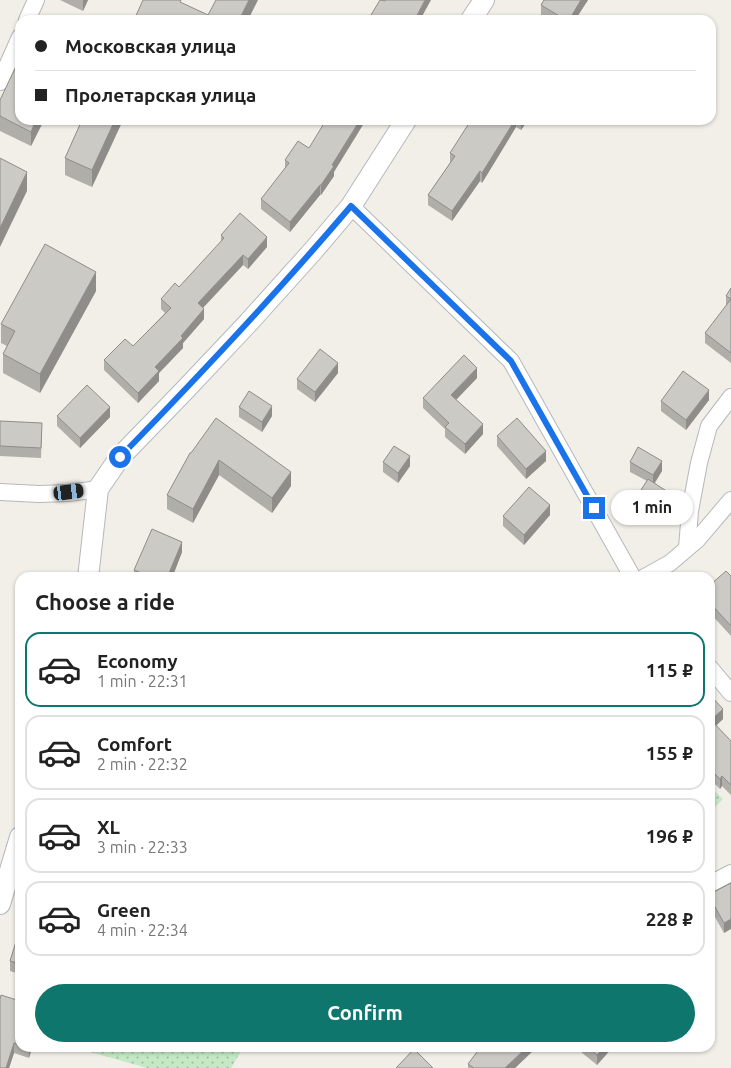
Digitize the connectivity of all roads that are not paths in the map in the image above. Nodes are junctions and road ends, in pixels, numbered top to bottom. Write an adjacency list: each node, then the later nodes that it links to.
1 (36, 0): 3 (street)
2 (484, 0): 4 (street)
3 (29, 15)
4 (474, 15)
5 (15, 48): 6 (street)
6 (0, 82)
7 (403, 125): 8 (street)
8 (351, 206): 10 (street); 15 (street)
9 (731, 397): 13 (street)
10 (98, 489): 11 (street); 14 (street)
11 (0, 492)
12 (731, 500): 13 (street)
13 (687, 548): 16 (street)
14 (89, 572)
15 (630, 572)
16 (654, 572)
17 (715, 674): 18 (street)
18 (731, 693)
19 (15, 854): 22 (street)
20 (731, 873): 21 (street)
21 (715, 881)
22 (0, 904)

